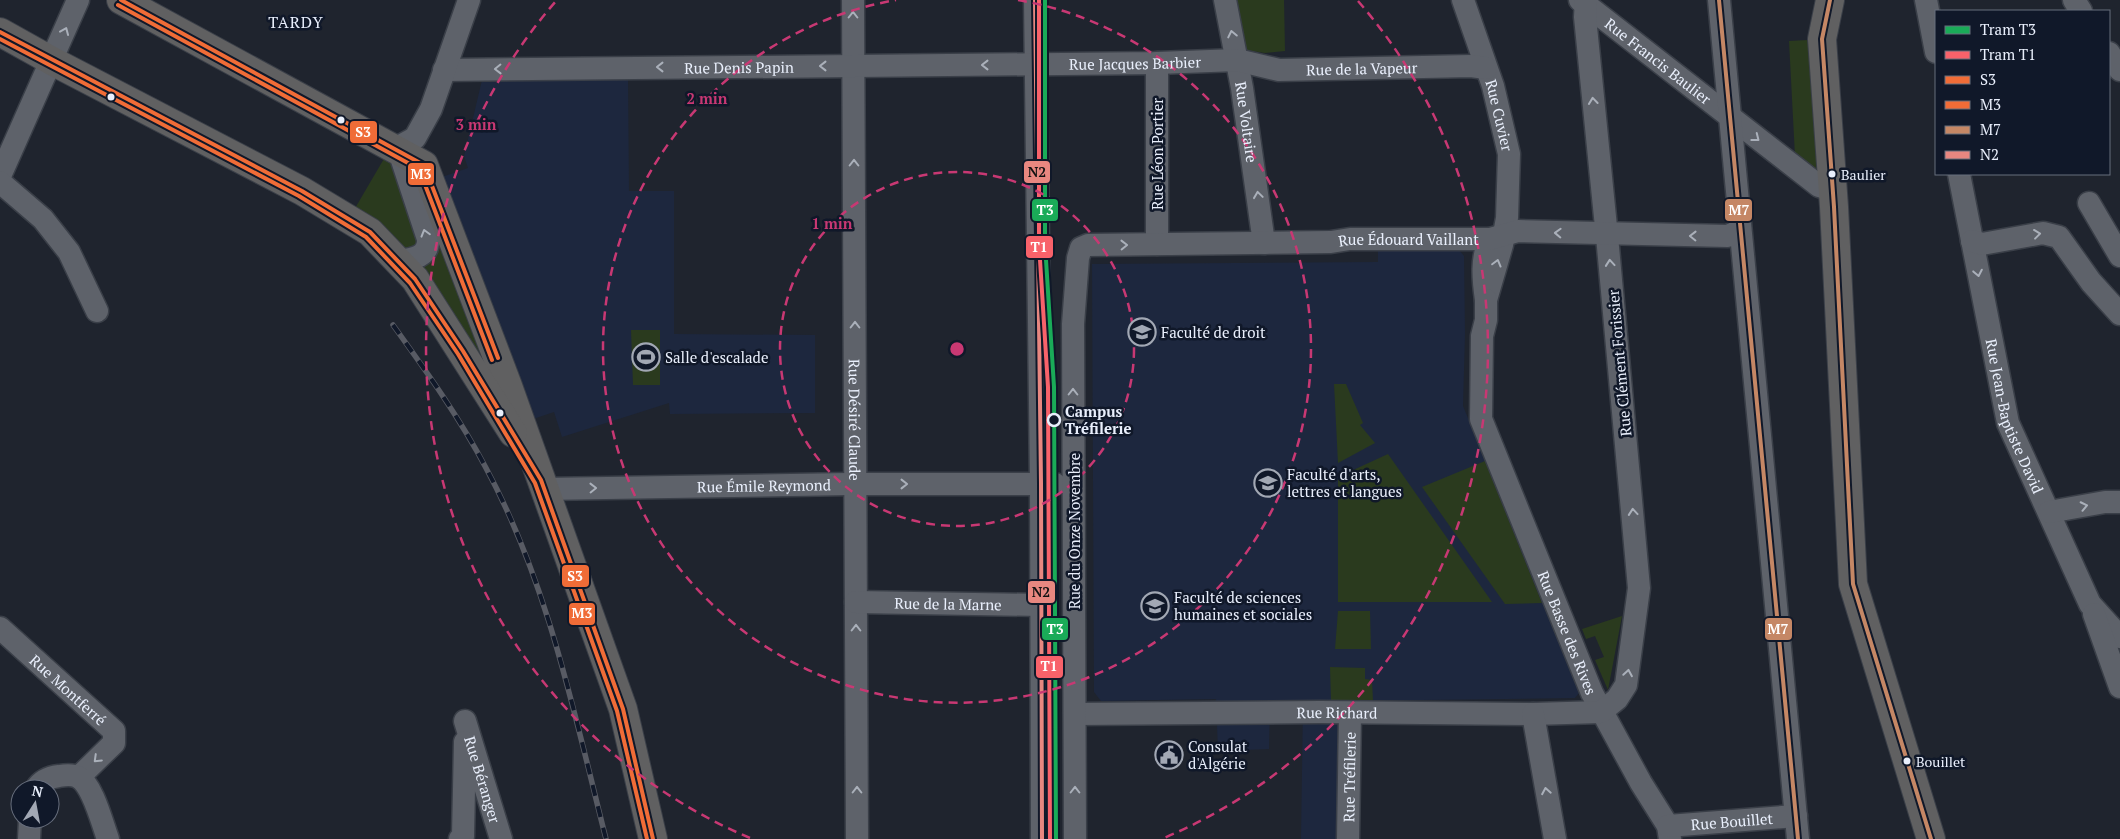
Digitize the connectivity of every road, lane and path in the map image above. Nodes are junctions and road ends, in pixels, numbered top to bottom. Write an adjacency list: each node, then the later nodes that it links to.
1 (78, 0): 16 (street, one-way to 1)
2 (469, 0): 21 (street)
3 (853, 0): 19 (street, Rue Désiré Claude, one-way to 3)
4 (1035, 0): 18 (street)
5 (1226, 0): 15 (street, Rue Voltaire, one-way to 5)
6 (1463, 0): 20 (street, Rue Cuvier)
7 (1719, 0): 24 (street)
8 (1830, 0): 30 (main road)
9 (1926, 0): 13 (street)
10 (1584, 2): 24 (street, Rue Francis Baulier); 33 (street, Rue Clément Forissier, one-way to 10)
11 (133, 3): 25 (main road)
12 (0, 32): 16 (main road)
13 (1935, 47)
14 (2110, 55): 22 (street)
15 (1237, 60): 17 (street, Rue Jacques Barbier); 20 (street, Rue de la Vapeur); 36 (street, Rue Voltaire, one-way to 15)
16 (52, 61): 28 (street); 40 (main road)
17 (1157, 63): 18 (street, Rue Jacques Barbier); 37 (street, Rue Léon Portier)
18 (1034, 64): 19 (street, Rue Denis Papin, one-way to 19); 48 (street)
19 (853, 66): 21 (street, Rue Denis Papin, one-way to 21); 47 (street, Rue Désiré Claude, one-way to 19)
20 (1486, 68): 34 (street, Rue Cuvier)
21 (444, 70): 23 (street)
22 (2120, 70)
23 (431, 108): 25 (street); 26 (street)
24 (1730, 118): 30 (street, Rue Francis Baulier, one-way to 30); 32 (street)
25 (397, 150): 26 (main road); 40 (street, one-way to 25)
26 (424, 165): 43 (main road)
27 (1959, 175): 35 (street, Rue Jean-Baptiste David)
28 (0, 176)
29 (0, 182): 41 (street)
30 (1832, 186): 76 (main road)
31 (2089, 203): 39 (street)
32 (1740, 230): 33 (street, Rue Édouard Vaillant, one-way to 33); 64 (street)
33 (1607, 235): 34 (street, Rue Édouard Vaillant, one-way to 34); 58 (street, Rue Clément Forissier, one-way to 33)
34 (1497, 237): 36 (street, Rue Édouard Vaillant); 44 (street, Rue Cuvier)
35 (1972, 241): 42 (street, one-way to 42); 51 (street, Rue Jean-Baptiste David, one-way to 51)
36 (1264, 243): 37 (street, Rue Édouard Vaillant)
37 (1157, 244): 38 (street, Rue Édouard Vaillant, one-way to 37)
38 (1078, 253): 49 (street, Rue du Onze Novembre, one-way to 38)
39 (2120, 256)
40 (398, 261): 45 (main road)
41 (97, 311)
42 (2120, 314)
43 (508, 386): 45 (main road); 46 (main road)
44 (1481, 418): 58 (street, Rue Basse des Rives)
45 (504, 419): 46 (main road)
46 (543, 484): 47 (street, Rue Émile Reymond, one-way to 47); 69 (main road)
47 (855, 484): 48 (street, Rue Émile Reymond, one-way to 48); 52 (street, Rue Désiré Claude)
48 (1041, 484): 49 (street, Rue Émile Reymond); 54 (street)
49 (1074, 484): 59 (street, Rue du Onze Novembre)
50 (2120, 502): 51 (street, one-way to 50)
51 (2049, 512): 53 (street, Rue Jean-Baptiste David)
52 (856, 602): 54 (street, Rue de la Marne); 70 (street, Rue Désiré Claude, one-way to 52)
53 (2090, 604): 56 (street, Rue Jean-Baptiste David); 57 (street)
54 (1041, 605): 71 (street)
55 (0, 628): 62 (street, Rue Montferré, one-way to 62)
56 (2120, 637)
57 (2120, 687)
58 (1601, 712): 61 (street, Rue Richard); 65 (street, Rue Basse des Rives)
59 (1075, 714): 60 (street, Rue Richard); 72 (street, Rue du Onze Novembre, one-way to 59)
60 (1350, 714): 61 (street, Rue Richard); 73 (street, Rue Tréfilerie)
61 (1533, 714): 74 (street, one-way to 61)
62 (79, 777): 63 (street); 66 (street)
63 (47, 779)
64 (1796, 816): 65 (street, Rue Bouillet); 75 (street)
65 (1669, 833)
66 (108, 839)
67 (460, 839): 68 (street, Rue Béranger)
68 (501, 839)
69 (654, 839)
70 (857, 839)
71 (1042, 839)
72 (1075, 839)
73 (1348, 839)
74 (1555, 839)
75 (1798, 839)
76 (1932, 839)

